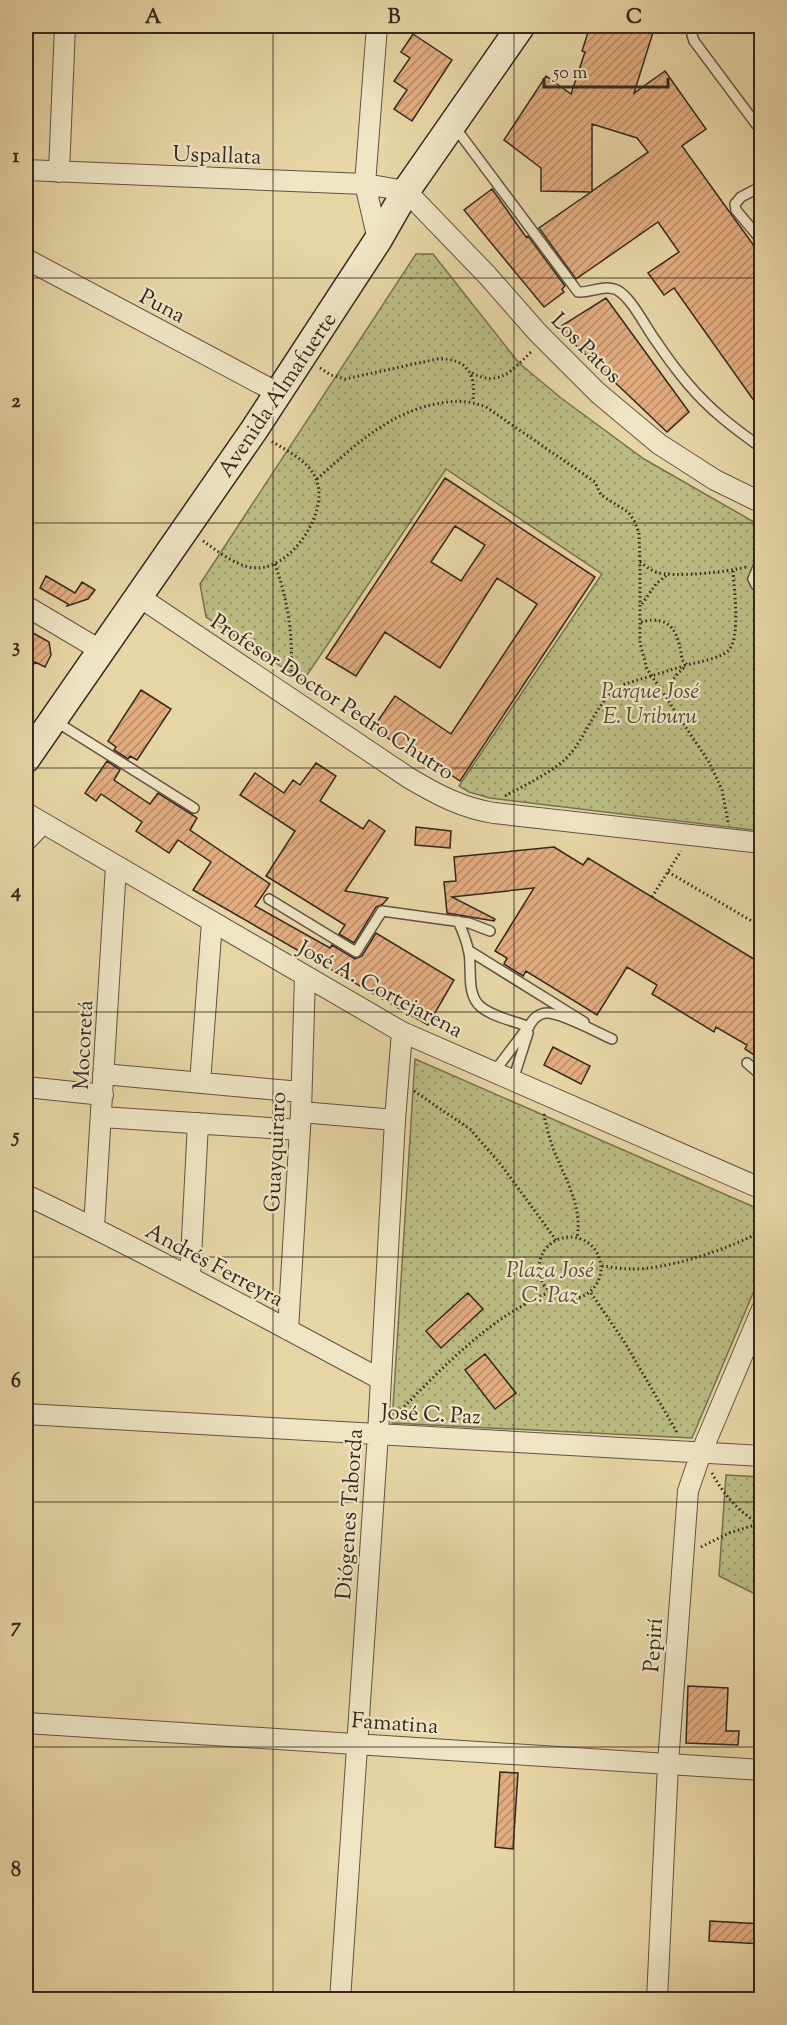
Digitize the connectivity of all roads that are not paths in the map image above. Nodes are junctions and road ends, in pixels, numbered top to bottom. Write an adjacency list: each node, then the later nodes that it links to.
1 (65, 26): 8 (street)
2 (377, 26): 9 (street)
3 (521, 26): 5 (main road, Avenida Almafuerte)
4 (693, 26): 6 (lane)
5 (453, 124): 11 (main road, Avenida Almafuerte); 16 (lane)
6 (762, 132)
7 (26, 170): 8 (street, Uspallata)
8 (59, 172): 9 (street, Uspallata)
9 (365, 184): 11 (street, Uspallata); 12 (street)
10 (762, 186): 13 (lane)
11 (406, 191): 12 (main road, Avenida Almafuerte); 17 (street, Los Patos)
12 (378, 240): 15 (main road, Avenida Almafuerte)
13 (762, 241)
14 (26, 259): 15 (street, Puna)
15 (278, 393): 20 (main road, Avenida Almafuerte)
16 (762, 448)
17 (762, 503)
18 (760, 560): 19 (lane)
19 (762, 589)
20 (138, 596): 22 (main road, Avenida Almafuerte); 29 (street, Profesor Doctor Pedro Chutro)
21 (26, 606): 22 (street)
22 (100, 650): 23 (main road, Avenida Almafuerte)
23 (53, 720): 24 (main road, Avenida Almafuerte); 25 (lane)
24 (26, 759)
25 (194, 808)
26 (26, 813): 27 (street, José A. Cortejarena)
27 (43, 823): 28 (street); 30 (street, José A. Cortejarena)
28 (26, 840)
29 (762, 843)
30 (116, 866): 33 (street, José A. Cortejarena); 43 (street, Mocoretá)
31 (268, 898): 32 (lane)
32 (458, 921): 34 (lane); 35 (lane)
33 (212, 922): 36 (street, José A. Cortejarena); 46 (street)
34 (490, 931)
35 (468, 950): 37 (lane); 38 (lane)
36 (306, 976): 39 (street, José A. Cortejarena); 48 (street, Guayquiraro)
37 (529, 1028): 38 (lane); 42 (lane); 45 (lane)
38 (589, 1029): 40 (lane)
39 (402, 1032): 42 (street, José A. Cortejarena); 51 (street, Diógenes Taborda)
40 (612, 1039)
41 (747, 1063): 44 (lane)
42 (494, 1072): 45 (street, José A. Cortejarena)
43 (104, 1074): 46 (street); 49 (street, Mocoretá)
44 (762, 1076)
45 (513, 1080): 54 (street, José A. Cortejarena)
46 (200, 1083): 48 (street)
47 (26, 1087): 49 (street)
48 (301, 1092): 52 (street, Guayquiraro)
49 (103, 1095): 50 (street, Mocoretá)
50 (102, 1117): 53 (street); 56 (street, Mocoretá)
51 (395, 1120): 52 (street); 60 (street, Diógenes Taborda)
52 (301, 1121): 53 (street); 59 (street, Guayquiraro)
53 (198, 1124): 57 (street)
54 (762, 1189)
55 (26, 1195): 56 (street, Andrés Ferreyra)
56 (94, 1227): 57 (street, Andrés Ferreyra)
57 (190, 1277): 59 (street, Andrés Ferreyra)
58 (762, 1309): 63 (street, Pepirí)
59 (288, 1330): 60 (street, Andrés Ferreyra)
60 (380, 1379): 62 (street, Diógenes Taborda)
61 (26, 1414): 62 (street, José C. Paz)
62 (378, 1434): 63 (street, José C. Paz); 66 (street, Diógenes Taborda)
63 (694, 1453): 64 (street, José C. Paz); 67 (street, Pepirí)
64 (762, 1456)
65 (26, 1723): 66 (street, Famatina)
66 (356, 1744): 67 (street, Famatina); 69 (street, Diógenes Taborda)
67 (668, 1764): 68 (street, Famatina); 70 (street, Pepirí)
68 (762, 1770)
69 (340, 2000)
70 (657, 2000)

